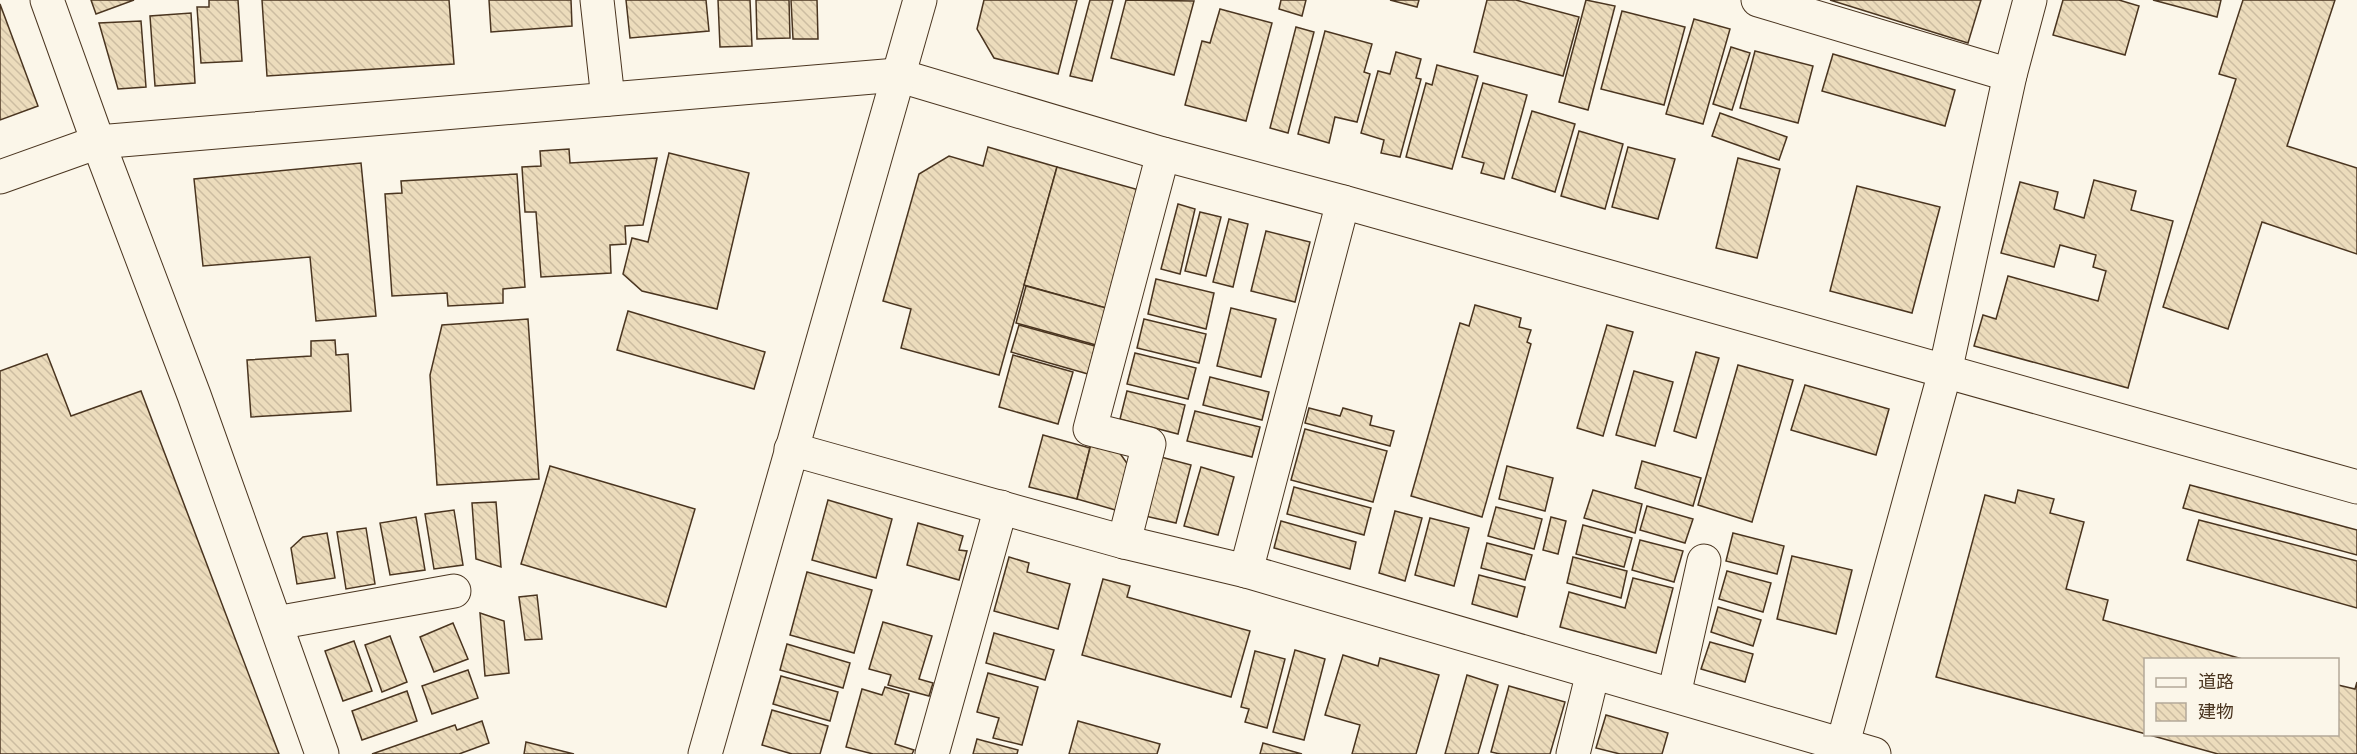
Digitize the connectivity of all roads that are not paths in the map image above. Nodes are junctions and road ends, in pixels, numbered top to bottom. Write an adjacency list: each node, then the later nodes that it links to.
1 (47, 0): 9 (street)
2 (597, 0): 8 (street)
3 (920, 0): 6 (street)
4 (1758, 0): 7 (street)
5 (2030, 0): 7 (street)
6 (897, 75): 8 (street); 10 (street); 14 (street)
7 (2010, 75): 13 (street)
8 (608, 99): 9 (street)
9 (98, 142): 11 (street); 21 (street)
10 (1163, 154): 12 (street); 17 (street)
11 (0, 177)
12 (1343, 202): 13 (street); 19 (street)
13 (1945, 372): 15 (street); 24 (street)
14 (791, 449): 16 (street); 26 (street)
15 (2357, 487)
16 (1001, 507): 17 (street); 27 (street)
17 (1124, 542): 19 (street)
18 (1704, 561): 23 (street)
19 (1246, 571): 22 (street)
20 (454, 591): 21 (street)
21 (276, 623): 25 (street)
22 (1593, 672): 23 (street); 28 (street)
23 (1674, 695): 24 (street)
24 (1840, 750): 29 (street)
25 (322, 754)
26 (705, 754)
27 (932, 754)
28 (1573, 754)
29 (1874, 754)

